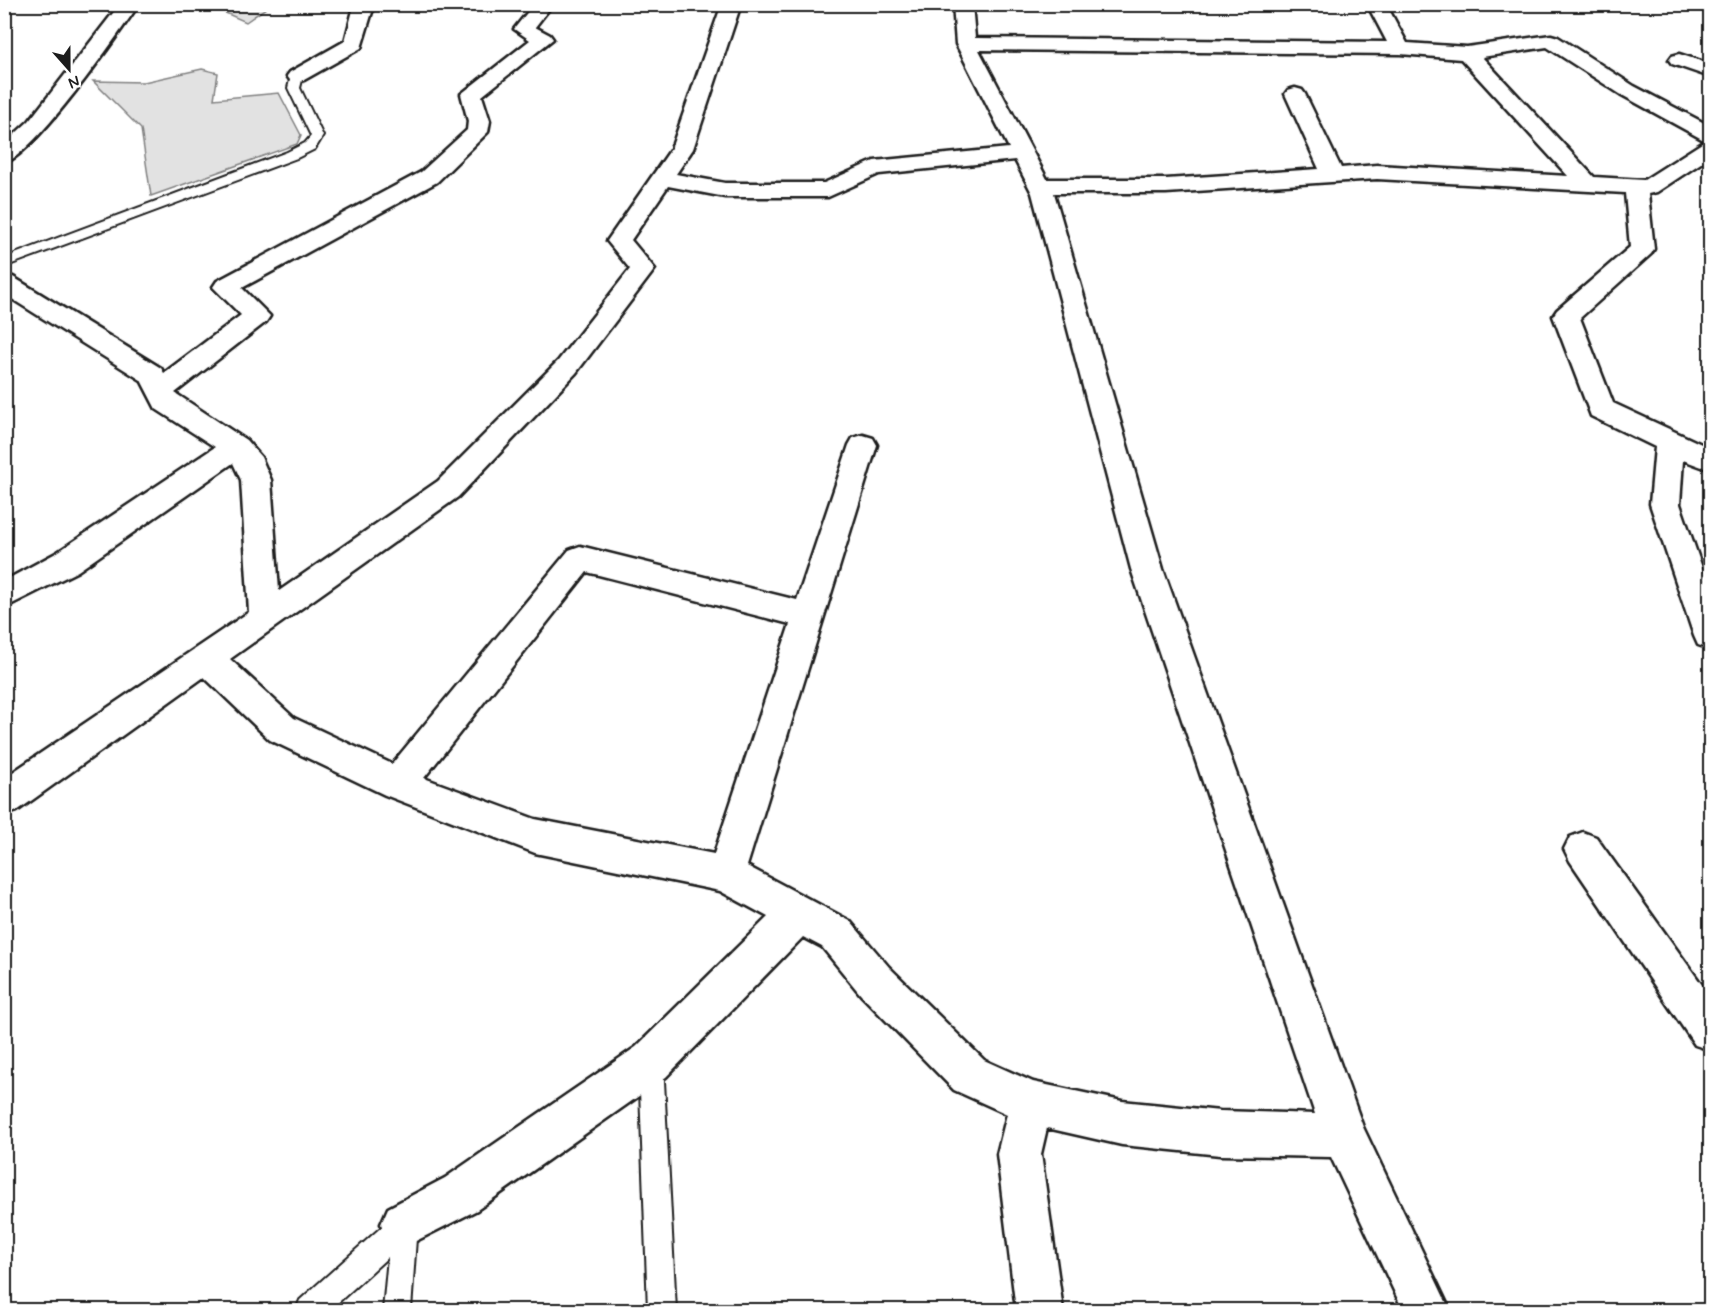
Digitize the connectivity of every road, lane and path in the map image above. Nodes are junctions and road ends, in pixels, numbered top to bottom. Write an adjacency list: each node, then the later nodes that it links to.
1 (130, 4): 17 (street)
2 (370, 4): 12 (street)
3 (544, 4): 25 (street)
4 (732, 4): 19 (street)
5 (962, 4): 7 (street)
6 (1376, 4): 8 (street)
7 (966, 44): 8 (street); 16 (street)
8 (1400, 48): 9 (street)
9 (1467, 52): 14 (street); 20 (street)
10 (1680, 60): 11 (street)
11 (1710, 71)
12 (297, 76): 23 (lane)
13 (1295, 94): 18 (street)
14 (1710, 134)
15 (1710, 148): 22 (street)
16 (1022, 153): 19 (street); 21 (street)
17 (4, 156)
18 (1333, 175): 20 (street); 21 (street)
19 (660, 178): 32 (street)
20 (1588, 183): 22 (street)
21 (1040, 186): 43 (street)
22 (1636, 186): 26 (street)
23 (4, 263)
24 (4, 283): 25 (street)
25 (160, 390): 28 (street)
26 (1670, 442): 29 (street); 33 (street)
27 (863, 445): 31 (street)
28 (236, 447): 30 (street); 32 (street)
29 (1710, 460)
30 (4, 596)
31 (808, 616): 35 (street); 38 (street)
32 (265, 618): 34 (street)
33 (1710, 636)
34 (206, 658): 35 (street); 36 (street)
35 (398, 784): 38 (street)
36 (4, 799)
37 (1583, 849): 40 (street)
38 (726, 874): 39 (street)
39 (798, 914): 41 (street); 42 (street)
40 (1710, 1030)
41 (651, 1062): 44 (street); 47 (lane)
42 (1031, 1103): 43 (street); 48 (street)
43 (1344, 1136): 49 (street)
44 (404, 1224): 45 (lane); 46 (lane)
45 (310, 1311)
46 (397, 1311)
47 (662, 1311)
48 (1039, 1311)
49 (1427, 1311)

